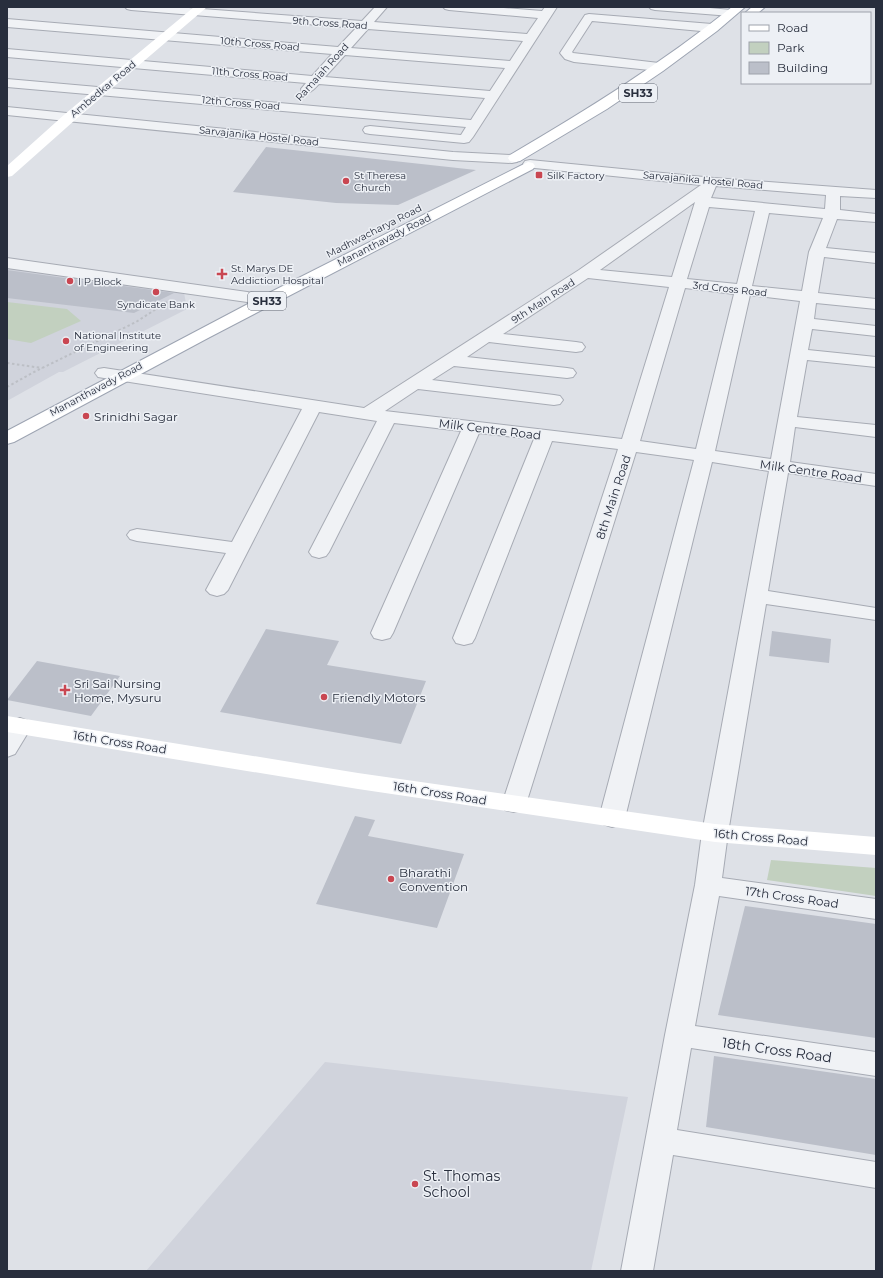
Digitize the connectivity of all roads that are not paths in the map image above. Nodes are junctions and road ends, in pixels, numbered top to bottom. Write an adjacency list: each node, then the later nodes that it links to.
1 (131, 7): 4 (street, 9th Cross Road)
2 (449, 7): 7 (street)
3 (655, 7): 10 (street)
4 (198, 10): 12 (main road, Ambedkar Road); 14 (street, 9th Cross Road)
5 (378, 10): 8 (street); 14 (street, Ramaiah Road)
6 (27, 11): 11 (street)
7 (548, 11): 19 (street)
8 (360, 12)
9 (592, 12): 15 (street); 33 (street)
10 (737, 13): 15 (main road, Madhwacharya Road); 56 (main road, SH33)
11 (8, 23): 16 (street, 10th Cross Road)
12 (181, 24): 13 (street); 16 (main road, Ambedkar Road)
13 (196, 25)
14 (364, 25): 18 (street, Ramaiah Road); 19 (street, 9th Cross Road)
15 (712, 28): 33 (main road, Madhwacharya Road)
16 (166, 36): 22 (main road, Ambedkar Road); 24 (street, 10th Cross Road)
17 (337, 37): 18 (street)
18 (353, 38): 20 (street); 24 (street, Ramaiah Road)
19 (530, 38): 26 (street)
20 (368, 39)
21 (137, 46): 22 (street)
22 (152, 48): 23 (street); 30 (main road, Ambedkar Road)
23 (167, 49)
24 (341, 50): 29 (street, Ramaiah Road); 32 (street, 10th Cross Road)
25 (506, 51): 26 (street)
26 (521, 52): 32 (street)
27 (7, 53): 30 (street, 11th Cross Road)
28 (314, 62): 29 (street)
29 (329, 63): 31 (street); 39 (street, Ramaiah Road)
30 (133, 64): 35 (main road, Ambedkar Road); 39 (street, 11th Cross Road)
31 (345, 64)
32 (513, 65): 37 (street)
33 (659, 67): 59 (main road, Madhwacharya Road)
34 (104, 75): 35 (street)
35 (118, 76): 38 (street); 41 (main road, Ambedkar Road)
36 (489, 76): 37 (street)
37 (504, 77): 44 (street)
38 (134, 78)
39 (315, 80): 42 (street, Ramaiah Road); 44 (street, 11th Cross Road)
40 (7, 83): 41 (street, 12th Cross Road)
41 (101, 91): 45 (main road, Ambedkar Road); 48 (street, 12th Cross Road)
42 (300, 93): 43 (street); 48 (street, Ramaiah Road)
43 (319, 94)
44 (493, 95): 49 (street)
45 (86, 103): 46 (street); 51 (main road, Ambedkar Road)
46 (102, 104)
47 (468, 107): 49 (street)
48 (290, 108): 52 (street, 12th Cross Road); 54 (street, Ramaiah Road)
49 (484, 109): 52 (street)
50 (9, 113): 51 (street, Sarvajanika Hostel Road)
51 (70, 117): 54 (street, Sarvajanika Hostel Road); 60 (main road, Ambedkar Road)
52 (474, 124): 55 (street)
53 (355, 128): 55 (street)
54 (263, 137): 58 (street, Sarvajanika Hostel Road)
55 (464, 140): 58 (street)
56 (565, 143)
57 (552, 152): 59 (main road, Mananthavady Road / SH33)
58 (453, 156): 59 (street, Sarvajanika Hostel Road)
59 (521, 162): 61 (street, Sarvajanika Hostel Road); 72 (main road, Madhwacharya Road); 74 (main road, Mananthavady Road / SH33)
60 (7, 173)
61 (708, 191): 63 (street, Sarvajanika Hostel Road); 64 (street); 69 (street, 9th Main Road); 70 (street, 8th Main Road)
62 (876, 194): 63 (street, Sarvajanika Hostel Road)
63 (832, 203): 64 (street); 65 (street); 66 (street)
64 (763, 207): 71 (street)
65 (876, 218)
66 (817, 252): 67 (street); 73 (street)
67 (876, 258)
68 (7, 263): 72 (street)
69 (585, 274): 70 (street, 3rd Cross Road); 78 (street, 9th Main Road)
70 (678, 283): 71 (street, 3rd Cross Road); 96 (street, 8th Main Road)
71 (743, 290): 73 (street, 3rd Cross Road); 97 (street)
72 (248, 296): 74 (street); 84 (main road, Madhwacharya Road)
73 (809, 297): 75 (street, 3rd Cross Road); 76 (street)
74 (269, 300): 84 (main road, Mananthavady Road / SH33)
75 (876, 304)
76 (805, 323): 77 (street); 80 (street)
77 (876, 330)
78 (486, 337): 79 (street); 81 (street, 9th Main Road)
79 (576, 347)
80 (799, 354): 82 (street); 90 (street)
81 (450, 360): 83 (street); 85 (street, 9th Main Road)
82 (876, 362)
83 (567, 373)
84 (112, 375): 87 (street, Milk Centre Road); 91 (main road, Madhwacharya Road); 95 (main road, Mananthavady Road / SH33)
85 (415, 384): 86 (street); 88 (street, 9th Main Road)
86 (554, 400)
87 (312, 406): 88 (street, Milk Centre Road); 101 (street)
88 (367, 414): 89 (street, Milk Centre Road)
89 (388, 417): 92 (street, Milk Centre Road); 102 (street)
90 (788, 421): 93 (street); 98 (street)
91 (7, 424)
92 (472, 427): 94 (street, Milk Centre Road); 106 (street)
93 (876, 431)
94 (545, 436): 96 (street, Milk Centre Road); 107 (street)
95 (7, 438)
96 (629, 446): 97 (street, Milk Centre Road); 110 (street, 8th Main Road)
97 (704, 456): 98 (street, Milk Centre Road); 111 (street)
98 (780, 466): 99 (street, Milk Centre Road); 104 (street)
99 (876, 480)
100 (137, 535): 101 (street)
101 (238, 549): 103 (street)
102 (319, 552)
103 (217, 590)
104 (756, 596): 105 (street); 112 (street)
105 (876, 614)
106 (382, 633)
107 (464, 638)
108 (14, 725): 109 (street); 110 (main road, 16th Cross Road)
109 (7, 749)
110 (514, 804): 111 (main road, 16th Cross Road)
111 (612, 818): 112 (main road, 16th Cross Road)
112 (715, 834): 113 (main road, 16th Cross Road); 114 (street)
113 (876, 846)
114 (708, 885): 115 (street, 17th Cross Road); 116 (street)
115 (876, 909)
116 (679, 1035): 117 (street, 18th Cross Road); 118 (street)
117 (876, 1064)
118 (660, 1140): 119 (street); 120 (street)
119 (876, 1175)
120 (637, 1271)

